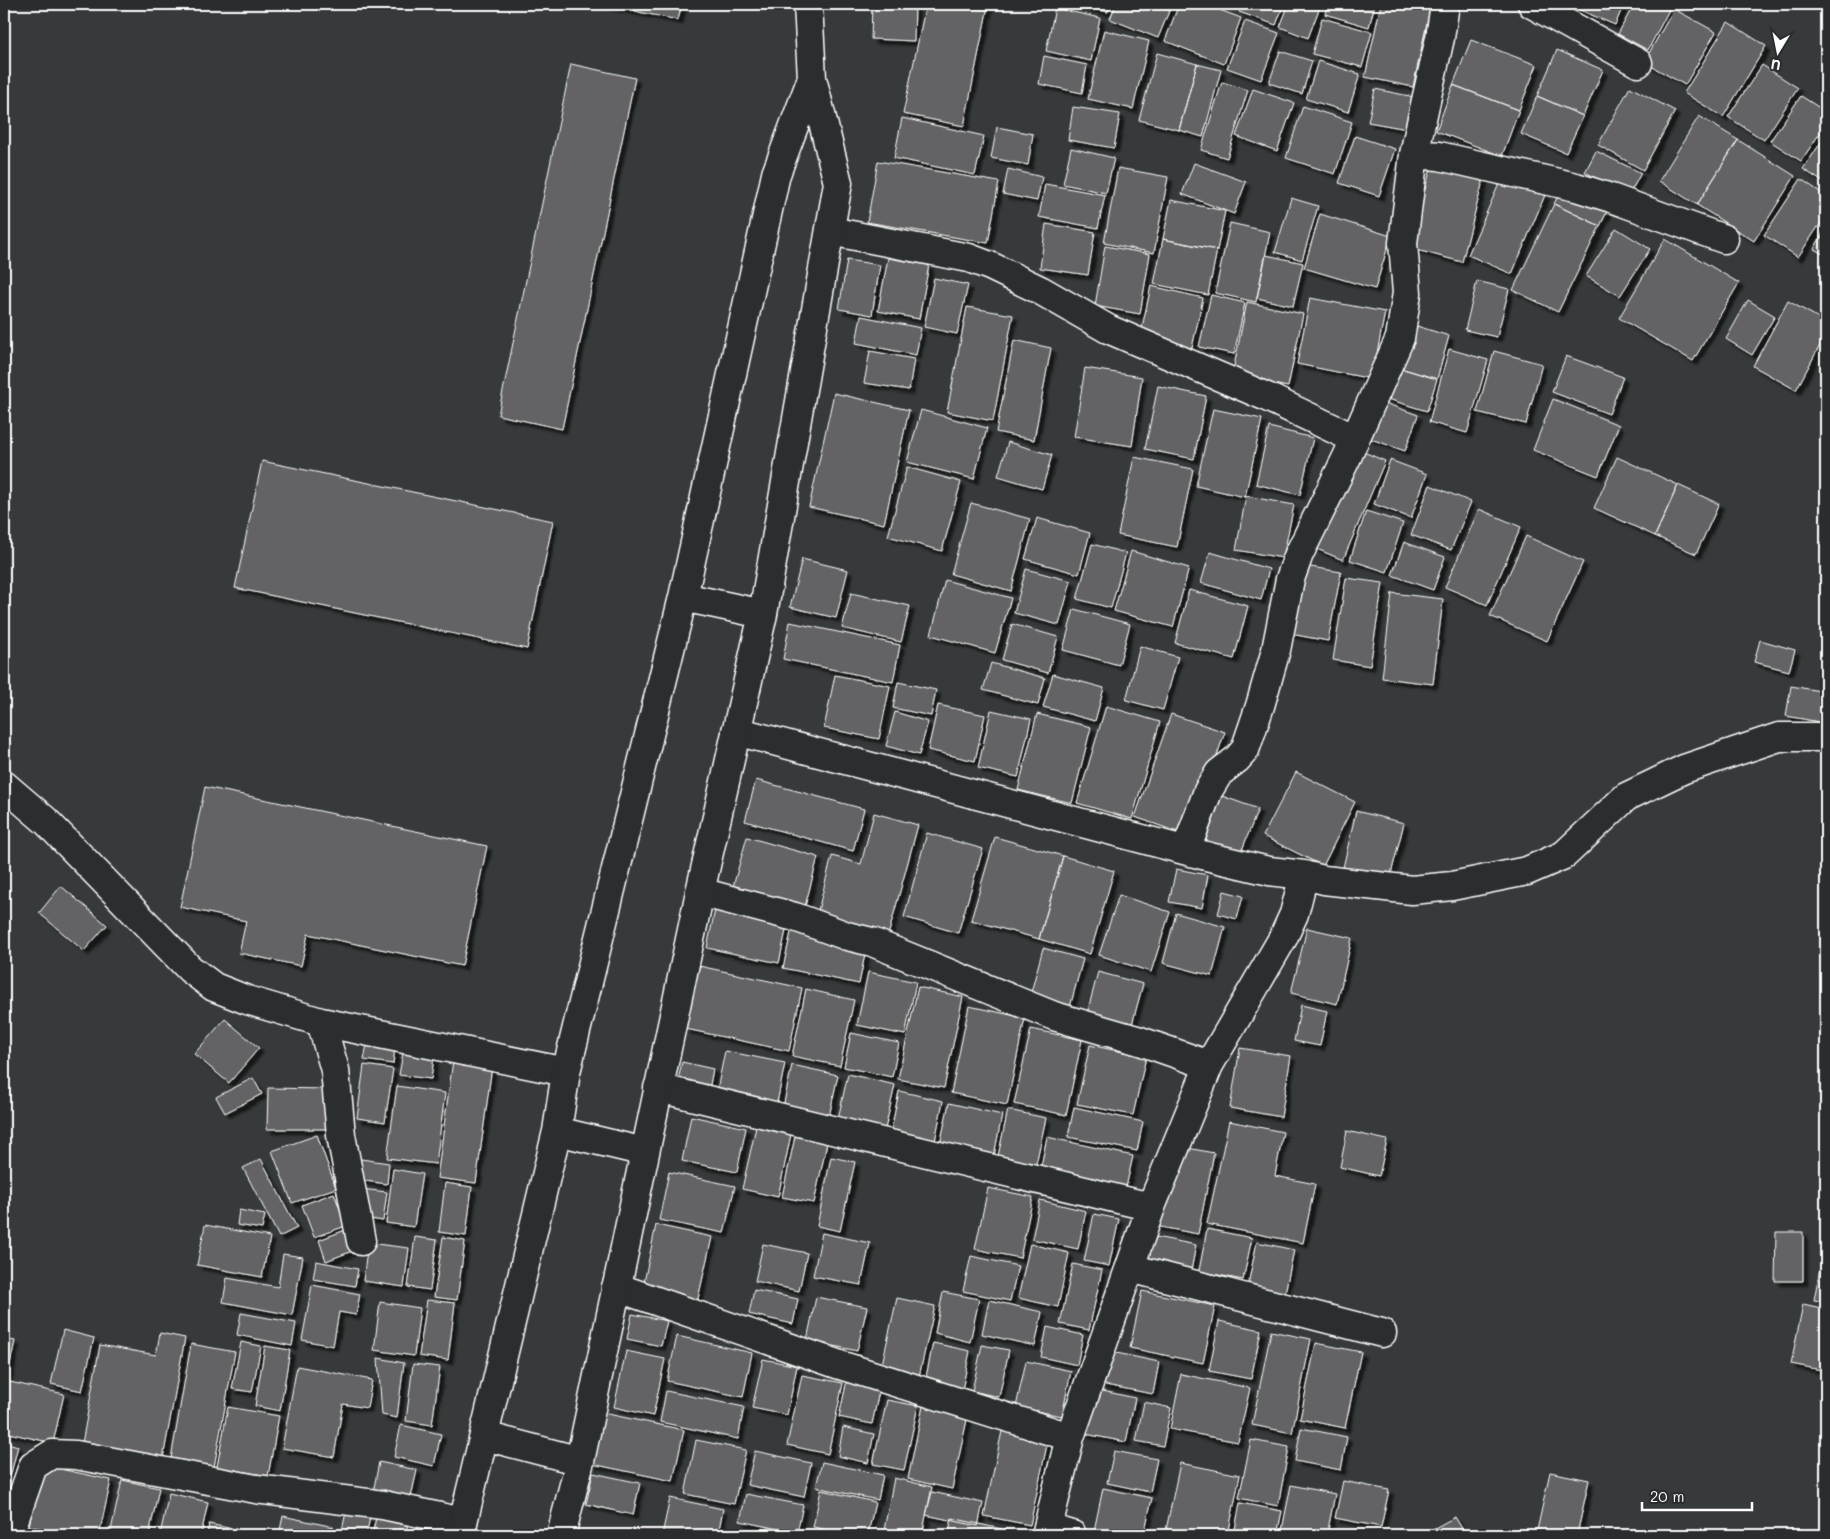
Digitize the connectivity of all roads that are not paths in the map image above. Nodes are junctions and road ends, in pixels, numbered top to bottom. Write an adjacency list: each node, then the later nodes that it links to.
1 (808, 4): 5 (street)
2 (1445, 4): 6 (street)
3 (1532, 4): 4 (street)
4 (1638, 63)
5 (812, 78): 7 (street); 10 (street)
6 (1414, 154): 8 (street); 9 (street)
7 (830, 231): 9 (street); 11 (street)
8 (1724, 239)
9 (1355, 439): 15 (street)
10 (684, 597): 11 (street); 20 (street)
11 (763, 614): 12 (street)
12 (736, 731): 15 (street); 17 (street)
13 (1826, 737): 16 (street)
14 (4, 785): 18 (street)
15 (1186, 850): 16 (street)
16 (1304, 875): 19 (street)
17 (700, 892): 19 (street); 21 (street)
18 (321, 1022): 20 (street); 25 (street)
19 (1209, 1065): 24 (street)
20 (566, 1072): 22 (street)
21 (658, 1088): 23 (street); 24 (street)
22 (556, 1131): 23 (street); 29 (street)
23 (645, 1152): 27 (street)
24 (1151, 1206): 26 (street)
25 (361, 1241)
26 (1130, 1268): 28 (street); 30 (street)
27 (616, 1287): 30 (street); 31 (street)
28 (1382, 1333)
29 (485, 1436): 31 (street); 32 (street)
30 (1070, 1437): 33 (street)
31 (580, 1461): 35 (street)
32 (462, 1529): 34 (street)
33 (1056, 1533)
34 (9, 1535)
35 (561, 1535)

